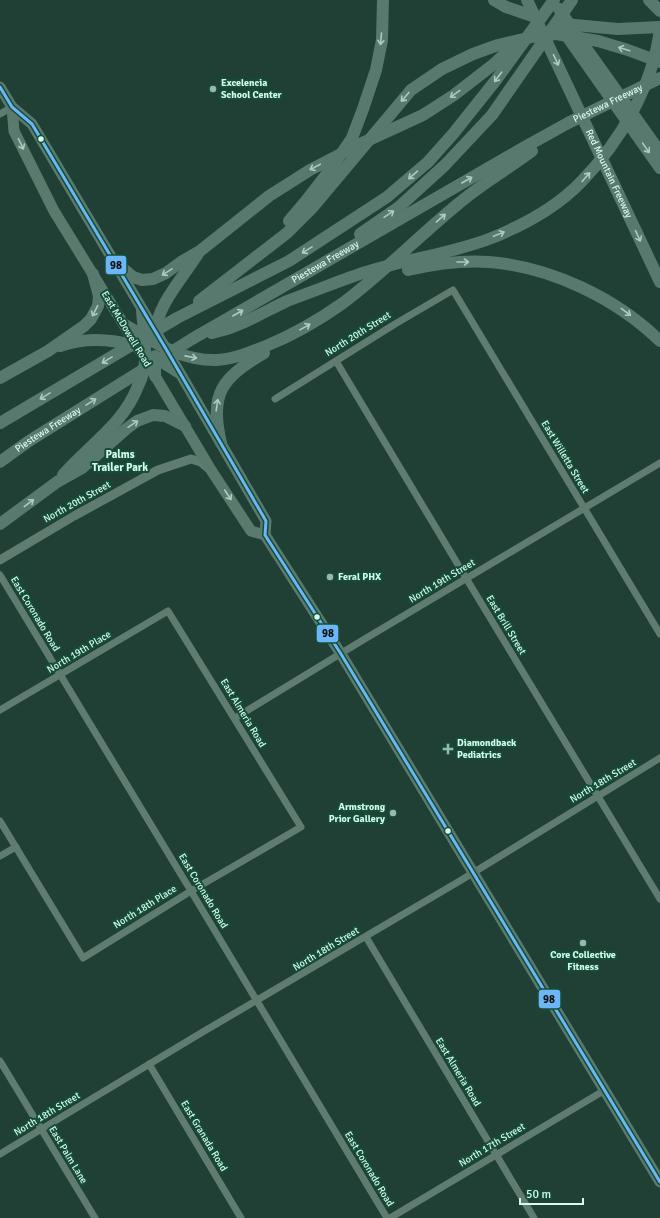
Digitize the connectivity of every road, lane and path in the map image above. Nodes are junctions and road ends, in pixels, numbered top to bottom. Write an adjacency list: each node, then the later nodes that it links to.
1 (383, 0): 21 (highway, one-way to 21)
2 (494, 0): 10 (highway)
3 (527, 0): 23 (highway, Red Mountain Freeway, one-way to 23)
4 (545, 0): 18 (highway, one-way to 18)
5 (554, 0): 9 (highway, Piestewa Freeway); 17 (highway)
6 (572, 0): 24 (highway, one-way to 6)
7 (649, 0): 8 (highway)
8 (660, 11)
9 (537, 23): 19 (highway, one-way to 19); 28 (highway, Piestewa Freeway, one-way to 28)
10 (660, 28): 26 (highway, one-way to 10)
11 (660, 62): 21 (highway, one-way to 21)
12 (660, 78): 16 (highway, Piestewa Freeway)
13 (0, 86): 14 (main road, East McDowell Road)
14 (12, 107): 15 (street); 20 (main road, East McDowell Road); 22 (main road, East McDowell Road, one-way to 22)
15 (0, 114)
16 (568, 123): 24 (highway, Piestewa Freeway, one-way to 16); 30 (highway, one-way to 16)
17 (660, 152)
18 (660, 168)
19 (200, 252): 20 (highway, one-way to 20); 33 (highway)
20 (114, 261): 27 (main road, East McDowell Road)
21 (239, 272): 28 (highway)
22 (93, 274): 29 (main road, East McDowell Road); 34 (highway, one-way to 34)
23 (660, 282)
24 (288, 284): 31 (highway, Piestewa Freeway, one-way to 24)
25 (453, 290): 35 (street, North 20th Street); 47 (street, East Willetta Street)
26 (318, 291): 31 (highway); 32 (highway, one-way to 32)
27 (142, 310): 33 (highway)
28 (177, 318): 40 (highway, Piestewa Freeway, one-way to 40)
29 (125, 325): 33 (highway)
30 (284, 338): 33 (highway, one-way to 30); 42 (highway, one-way to 30)
31 (192, 339): 43 (highway, Piestewa Freeway, one-way to 31)
32 (660, 341)
33 (150, 347): 34 (highway); 36 (highway); 37 (highway); 46 (highway)
34 (48, 351): 38 (highway)
35 (336, 361): 39 (street, North 20th Street); 52 (street, East Brill Street)
36 (178, 372): 42 (main road)
37 (155, 376): 41 (main road, East McDowell Road)
38 (0, 378)
39 (275, 399)
40 (0, 423)
41 (185, 426): 45 (main road, East McDowell Road); 46 (highway, one-way to 41)
42 (221, 443): 49 (main road)
43 (0, 462)
44 (660, 463): 47 (street, North 19th Street)
45 (211, 470): 49 (main road, East McDowell Road, one-way to 49); 50 (street, North 20th Street)
46 (57, 482): 48 (highway, one-way to 46)
47 (584, 508): 52 (street, North 19th Street); 54 (street, East Willetta Street)
48 (0, 524)
49 (265, 535): 55 (main road)
50 (0, 560)
51 (0, 575): 56 (street, East Coronado Road)
52 (466, 578): 55 (street, North 19th Street); 60 (street, East Brill Street)
53 (168, 611): 56 (street, North 19th Place); 58 (street, East Almeria Road)
54 (660, 634)
55 (341, 654): 58 (street, North 19th Street); 65 (main road)
56 (60, 674): 57 (street, North 19th Place); 66 (street, East Coronado Road)
57 (0, 710)
58 (235, 718): 62 (street, East Almeria Road)
59 (660, 758): 60 (street, North 18th Street)
60 (598, 796): 65 (street, North 18th Street); 67 (street, East Brill Street)
61 (0, 821): 63 (street)
62 (301, 827): 66 (street, North 18th Place)
63 (16, 847): 64 (street); 66 (street, North 18th Place)
64 (0, 856)
65 (473, 872): 68 (street, North 18th Street); 72 (main road)
66 (191, 891): 69 (street, East Coronado Road)
67 (660, 899)
68 (366, 937): 69 (street, North 18th Street); 75 (street, East Almeria Road)
69 (257, 1001): 71 (street, North 18th Street); 79 (street, East Coronado Road)
70 (0, 1062): 73 (street, East Palm Lane)
71 (149, 1064): 73 (street, North 18th Street); 78 (street, East Granada Road)
72 (605, 1090): 75 (street, North 17th Street); 76 (main road)
73 (41, 1129): 74 (street, North 18th Street); 77 (street, East Palm Lane)
74 (0, 1154)
75 (496, 1155): 80 (street, North 17th Street); 81 (street, East Almeria Road)
76 (660, 1182)
77 (95, 1218)
78 (241, 1218)
79 (386, 1218)
80 (390, 1218)
81 (534, 1218)

